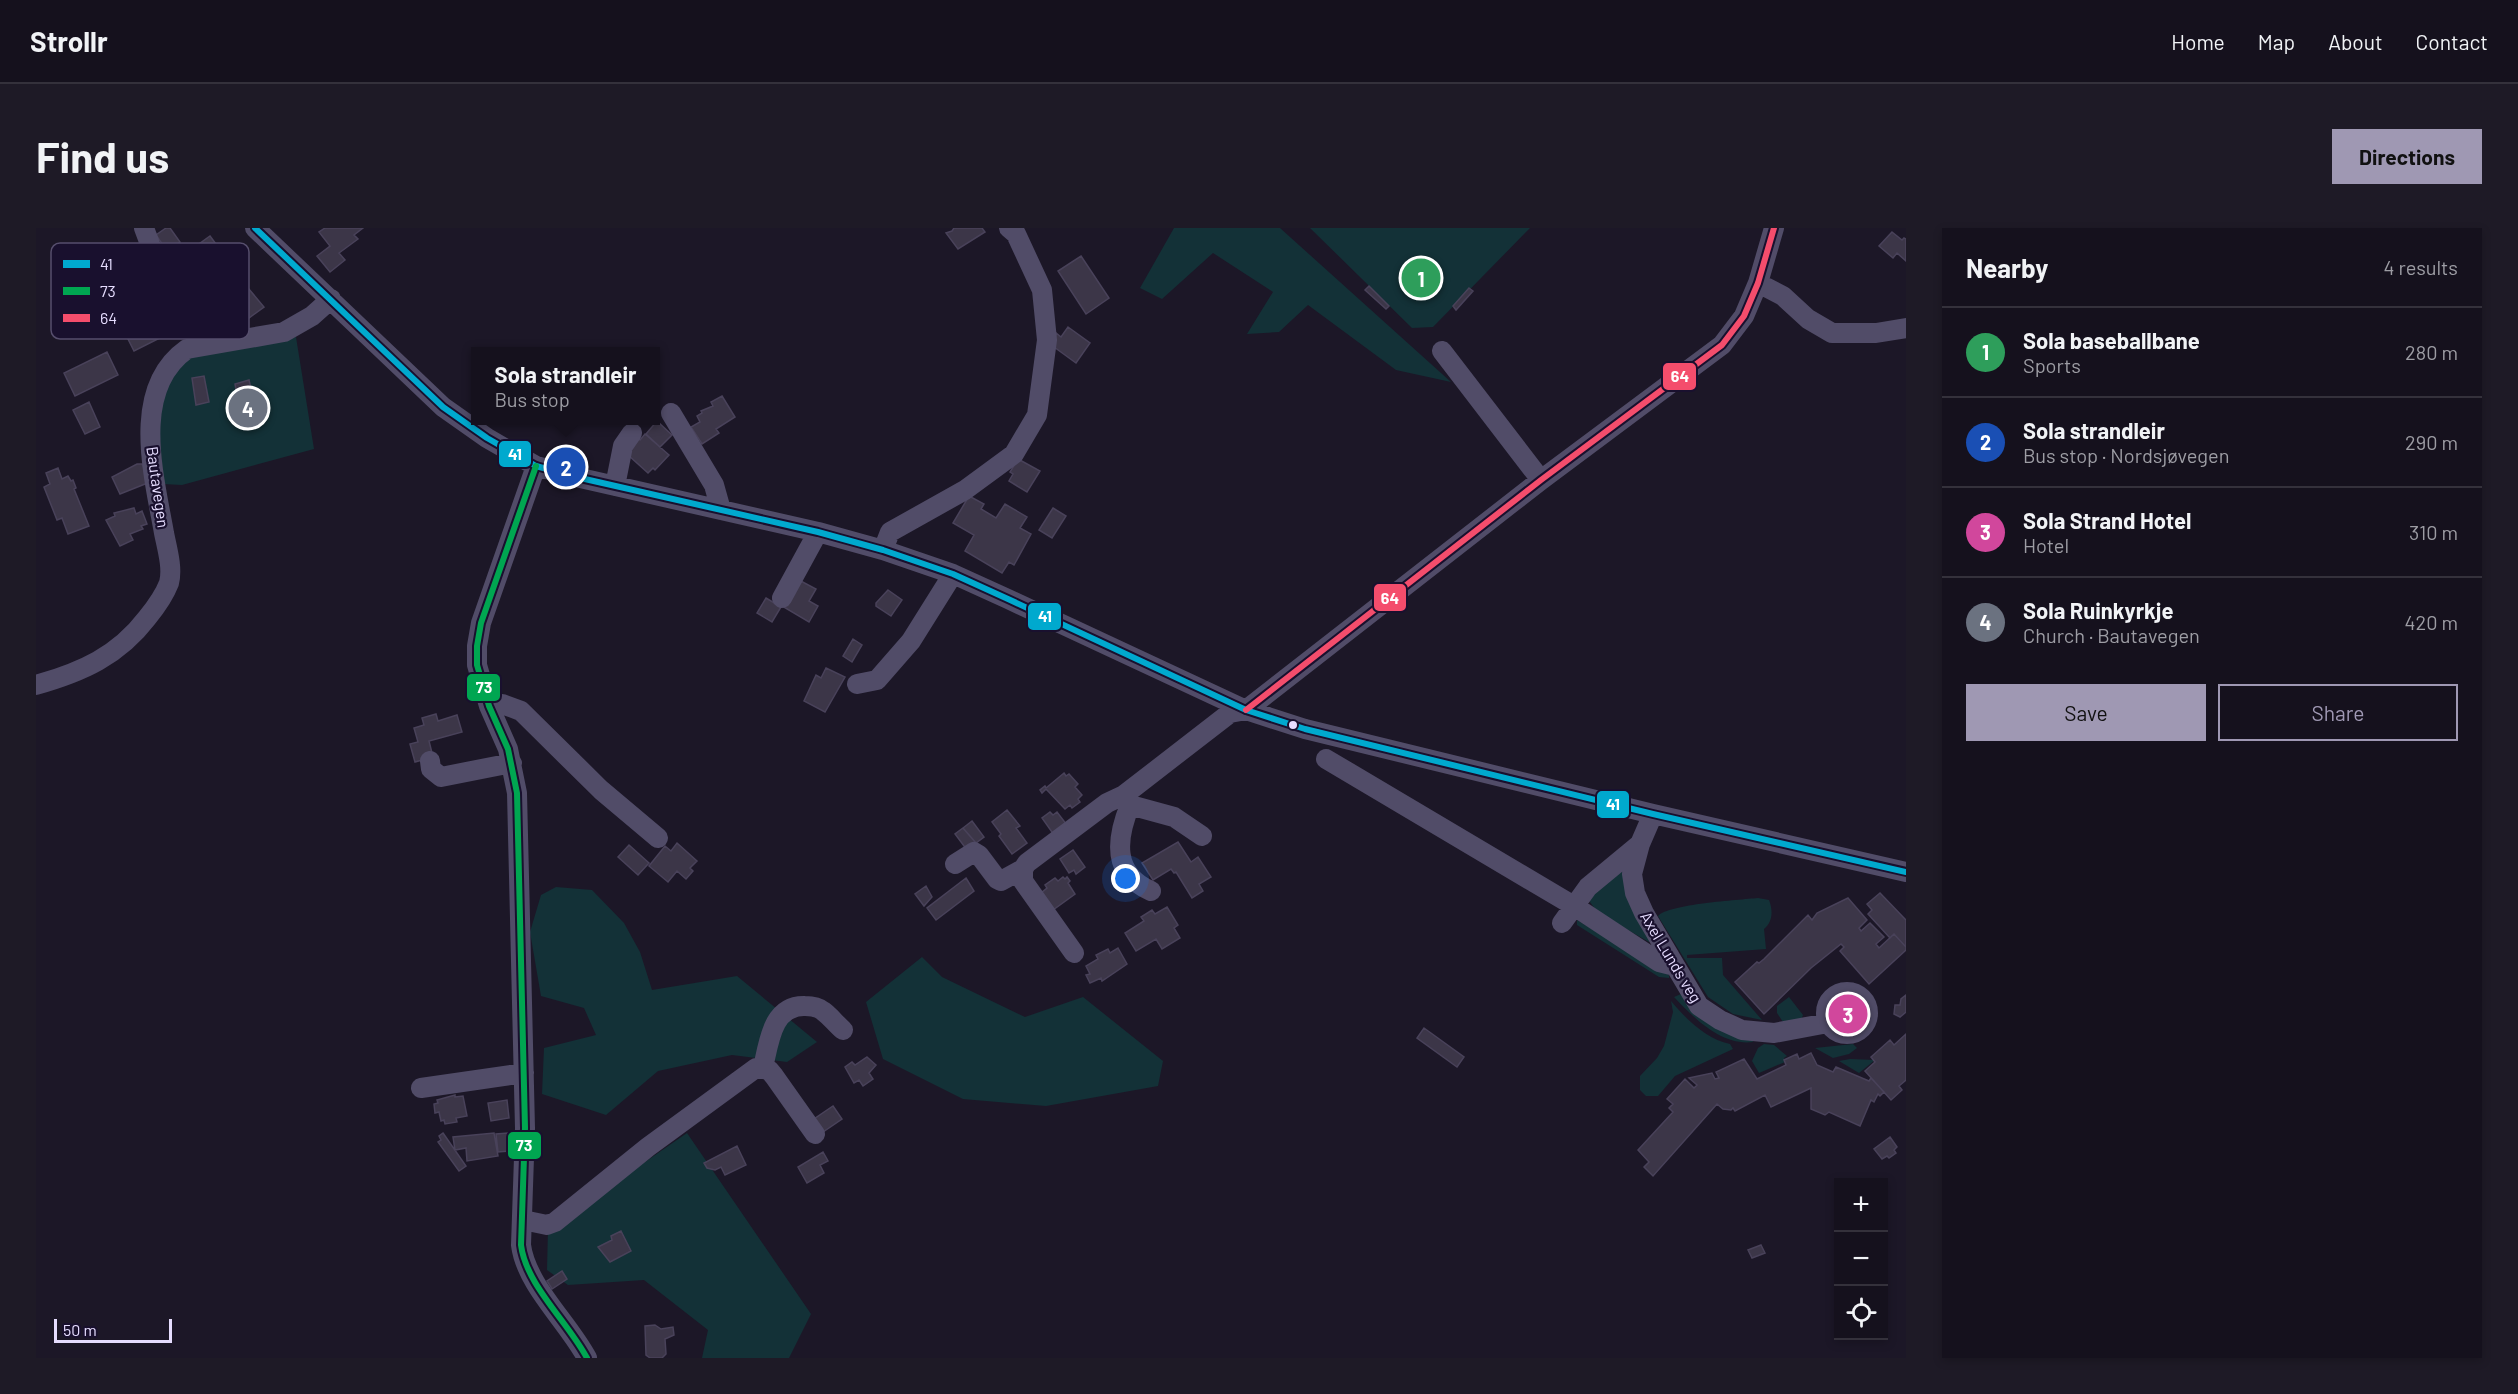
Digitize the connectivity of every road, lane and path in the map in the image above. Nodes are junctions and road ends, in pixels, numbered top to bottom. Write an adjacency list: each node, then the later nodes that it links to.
1 (144, 228): 5 (street)
2 (255, 228): 7 (street)
3 (1009, 228): 21 (street)
4 (1774, 228): 6 (street)
5 (150, 243)
6 (1758, 283): 8 (street); 17 (street)
7 (331, 299): 9 (street, Bautavegen); 16 (street)
8 (1906, 328)
9 (249, 338)
10 (206, 339): 12 (street)
11 (241, 339): 12 (street, Bautavegen)
12 (209, 344): 25 (street, Bautavegen)
13 (1442, 351): 17 (street)
14 (670, 413): 19 (street)
15 (632, 433): 18 (street)
16 (536, 466): 18 (street); 26 (street)
17 (1541, 480): 27 (street)
18 (615, 486): 19 (street)
19 (721, 510): 20 (street)
20 (818, 532): 21 (street); 23 (street)
21 (884, 550): 22 (street)
22 (953, 574): 24 (street); 27 (street)
23 (782, 598)
24 (857, 684)
25 (36, 685)
26 (489, 706): 30 (street); 34 (street)
27 (1246, 710): 31 (street); 32 (street)
28 (1326, 759): 40 (street)
29 (430, 761): 30 (street)
30 (512, 764): 47 (street)
31 (1127, 800): 33 (street); 37 (street); 39 (street)
32 (1653, 814): 35 (street, Axel Lunds veg); 38 (street)
33 (1202, 836)
34 (658, 838)
35 (1640, 844): 40 (street); 43 (street, Axel Lunds veg)
36 (955, 864): 37 (street)
37 (1023, 869): 42 (street)
38 (1906, 872)
39 (1150, 891)
40 (1574, 906): 41 (street); 43 (street)
41 (1562, 923)
42 (1074, 953)
43 (1675, 966): 44 (street, Axel Lunds veg)
44 (1828, 1023)
45 (843, 1030): 46 (street)
46 (763, 1068): 49 (street); 50 (street)
47 (524, 1073): 48 (street); 50 (street)
48 (421, 1088)
49 (815, 1134)
50 (523, 1220): 51 (street)
51 (587, 1358)

